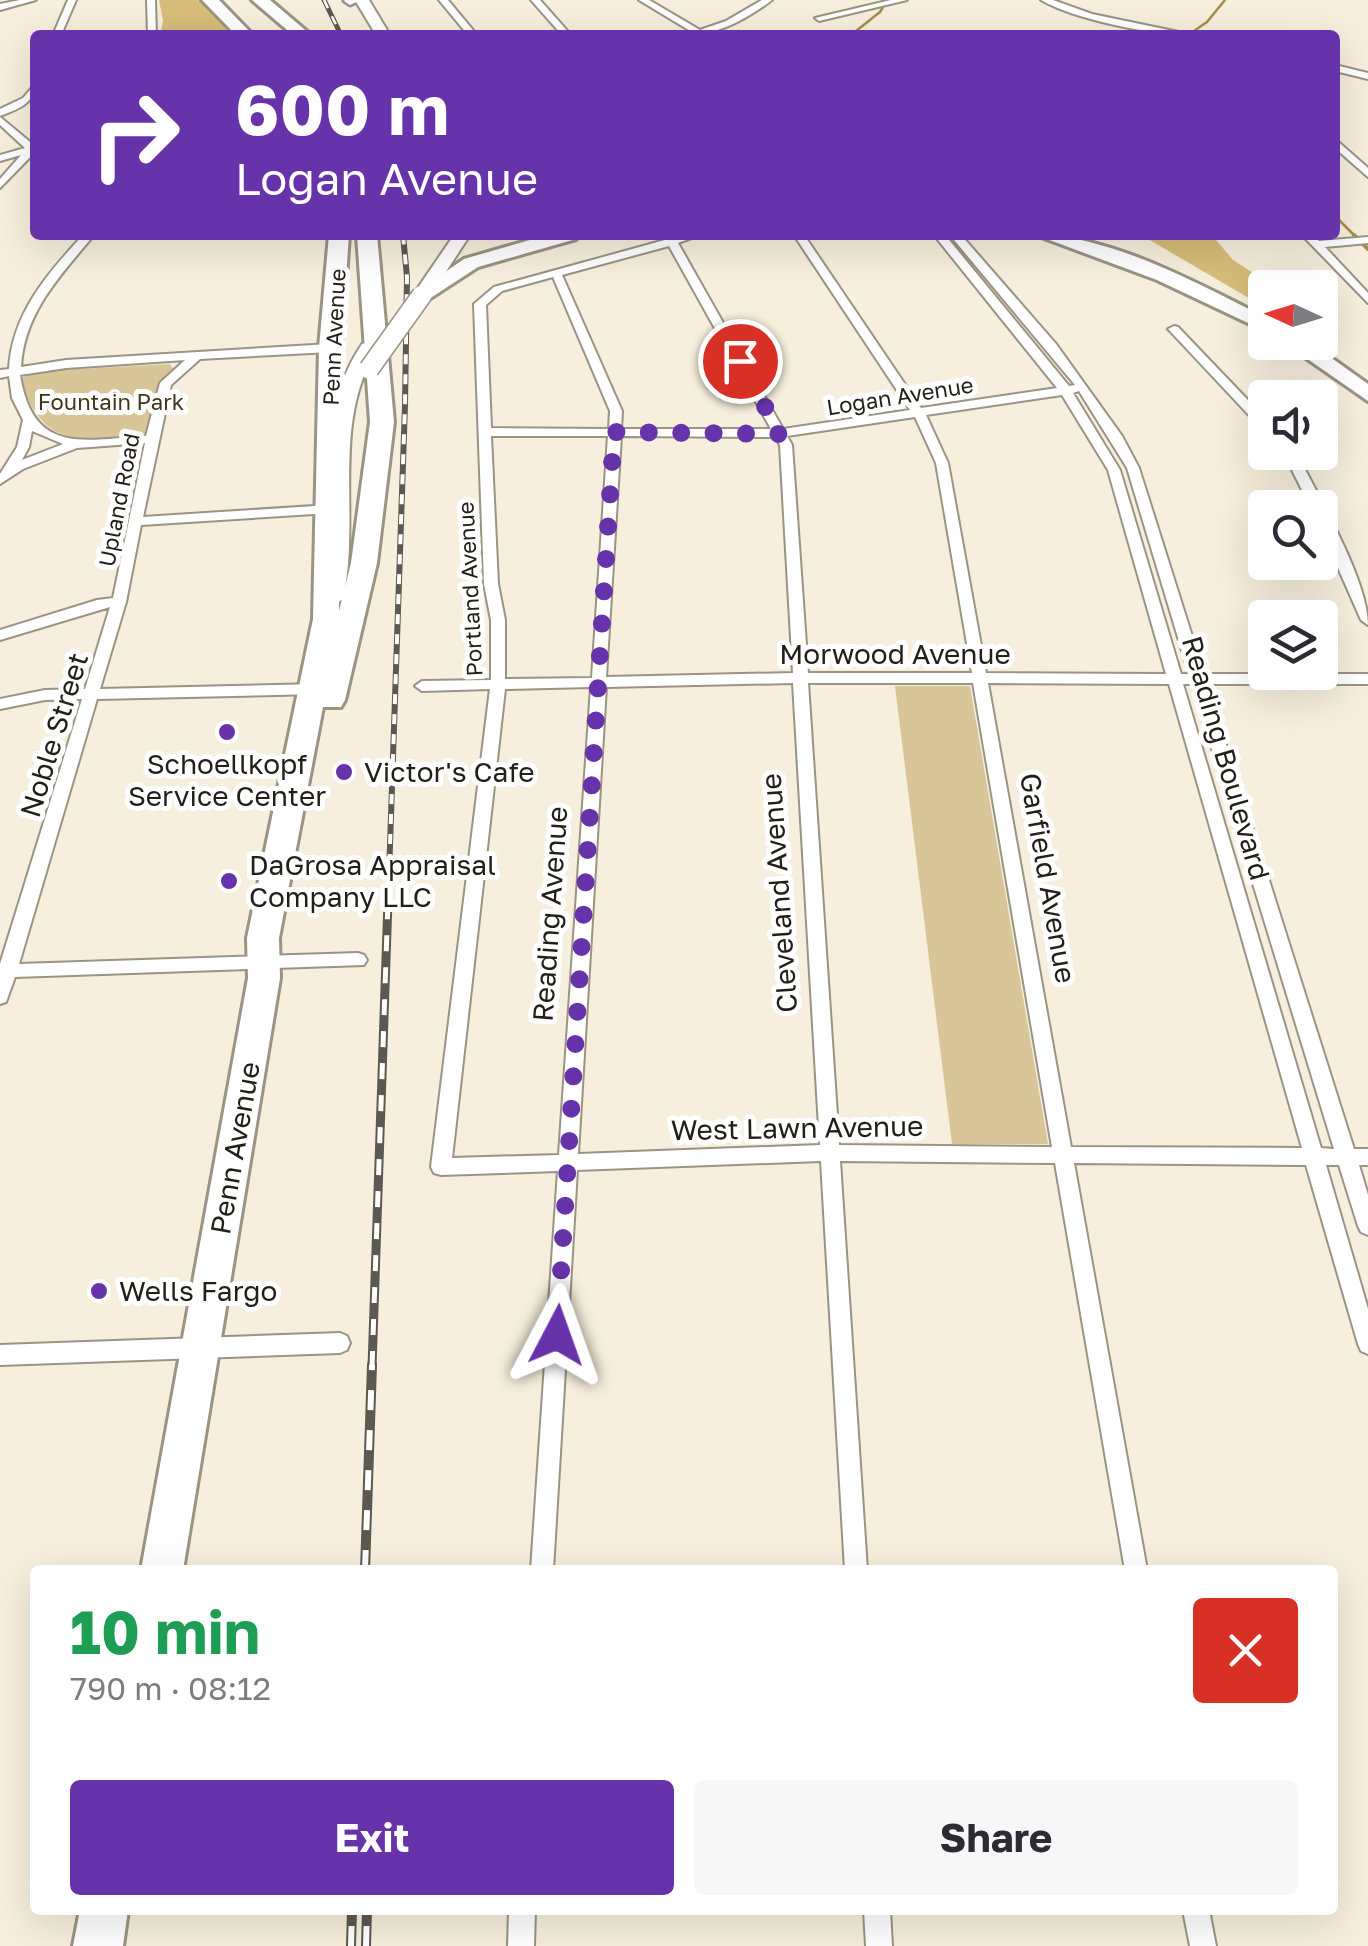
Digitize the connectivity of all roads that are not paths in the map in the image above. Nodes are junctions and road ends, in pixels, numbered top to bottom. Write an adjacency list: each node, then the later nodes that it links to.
1 (32, 0): 16 (street)
2 (72, 0): 18 (street)
3 (152, 0): 19 (street)
4 (210, 0): 20 (highway)
5 (246, 0): 21 (highway)
6 (260, 0): 22 (highway)
7 (293, 0): 23 (highway)
8 (354, 0): 24 (main road); 25 (main road)
9 (444, 0): 26 (street)
10 (535, 0): 27 (street)
11 (643, 0): 28 (street)
12 (768, 0): 29 (street)
13 (903, 0): 17 (street)
14 (1032, 0): 30 (street)
15 (1045, 0): 31 (street)
16 (0, 7)
17 (819, 18)
18 (59, 30)
19 (152, 30)
20 (239, 30)
21 (279, 30)
22 (297, 30)
23 (308, 30)
24 (367, 30)
25 (379, 30)
26 (469, 30)
27 (563, 30)
28 (695, 30)
29 (712, 30)
30 (1129, 30)
31 (1130, 30)
32 (1340, 67): 33 (street)
33 (1368, 74)
34 (30, 94): 35 (street)
35 (0, 116): 36 (street)
36 (30, 146)
37 (1340, 147): 41 (street)
38 (30, 150): 40 (street)
39 (30, 152): 42 (street)
40 (0, 158)
41 (1368, 174)
42 (0, 185)
43 (85, 240): 65 (street)
44 (339, 240): 66 (highway, Penn Avenue)
45 (365, 240): 66 (highway)
46 (365, 240): 88 (highway, Penn Avenue)
47 (446, 240): 60 (main road, Penn Avenue)
48 (458, 240): 60 (main road, Penn Avenue)
49 (550, 240): 60 (highway)
50 (679, 240): 58 (street)
51 (802, 240): 76 (street, Garfield Avenue)
52 (943, 240): 73 (street, Reading Boulevard)
53 (960, 240): 73 (street, Reading Boulevard)
54 (1060, 240): 63 (highway)
55 (1085, 240): 62 (highway)
56 (1312, 240): 57 (street); 61 (street)
57 (1368, 240)
58 (672, 242): 59 (street); 80 (street, Cleveland Avenue)
59 (557, 275): 78 (street, Portland Avenue); 79 (street, Reading Avenue)
60 (422, 287): 88 (main road, Penn Avenue, bridge); 88 (main road, Penn Avenue)
61 (1368, 300)
62 (1248, 308)
63 (1248, 317)
64 (1174, 329): 75 (street)
65 (13, 342): 70 (street); 71 (street)
66 (330, 348): 67 (street); 84 (highway, Penn Avenue)
67 (196, 357): 70 (street); 81 (street, Upland Road)
68 (1320, 360): 74 (highway)
69 (1338, 360): 72 (highway)
70 (66, 364): 71 (street)
71 (6, 373): 77 (street)
72 (1368, 380)
73 (1074, 390): 76 (street, Logan Avenue); 93 (street, Reading Boulevard); 94 (street, Reading Boulevard)
74 (1368, 394)
75 (1248, 407)
76 (919, 413): 80 (street, Logan Avenue); 92 (street, Garfield Avenue)
77 (28, 422): 82 (street); 83 (street)
78 (484, 432): 79 (street, Logan Avenue); 98 (street, Portland Avenue)
79 (614, 432): 80 (street, Logan Avenue); 96 (street, Reading Avenue)
80 (780, 434): 91 (street, Cleveland Avenue)
81 (152, 439): 82 (street); 85 (street, Upland Road)
82 (75, 444): 83 (street)
83 (4, 477)
84 (330, 509): 85 (street); 88 (highway, Penn Avenue)
85 (137, 521): 87 (street, Upland Road)
86 (1338, 553): 89 (street)
87 (120, 602): 90 (street, Upland Road); 100 (street, Noble Street)
88 (338, 620): 99 (highway, Penn Avenue)
89 (1368, 620)
90 (0, 635)
91 (800, 678): 92 (street, Morwood Avenue); 96 (street, Morwood Avenue); 108 (street, Cleveland Avenue)
92 (981, 678): 93 (street, Morwood Avenue); 107 (street, Garfield Avenue)
93 (1174, 679): 94 (street, Morwood Avenue); 109 (street, Reading Boulevard)
94 (1201, 679): 95 (street, Morwood Avenue); 110 (street, Reading Boulevard)
95 (1368, 679)
96 (598, 683): 98 (street, Morwood Avenue); 111 (street, Reading Avenue)
97 (422, 686): 98 (street, Morwood Avenue)
98 (498, 686): 102 (street, Portland Avenue)
99 (323, 689): 100 (street); 104 (highway, Penn Avenue)
100 (92, 694): 101 (street); 105 (street, Noble Street)
101 (2, 703)
102 (464, 954): 111 (street, West Lawn Avenue)
103 (358, 960): 104 (street)
104 (266, 963): 105 (street); 115 (highway, Penn Avenue)
105 (4, 971): 106 (street, Noble Street)
106 (0, 997)
107 (1062, 1153): 108 (street, West Lawn Avenue); 109 (street, West Lawn Avenue); 120 (street, Garfield Avenue)
108 (828, 1154): 111 (street, West Lawn Avenue); 119 (street, Cleveland Avenue)
109 (1314, 1157): 110 (street, West Lawn Avenue); 114 (street, Reading Boulevard)
110 (1358, 1157): 112 (street, Reading Boulevard)
111 (568, 1162): 118 (street, Reading Avenue)
112 (1368, 1226)
113 (340, 1343): 115 (street)
114 (1368, 1344)
115 (200, 1346): 116 (street); 117 (highway, Penn Avenue)
116 (0, 1354)
117 (163, 1565)
118 (542, 1565)
119 (856, 1565)
120 (1135, 1565)
121 (103, 1915): 125 (highway)
122 (522, 1915): 126 (street)
123 (877, 1915): 127 (street)
124 (1197, 1915): 128 (street)
125 (98, 1946)
126 (520, 1946)
127 (880, 1946)
128 (1203, 1946)

